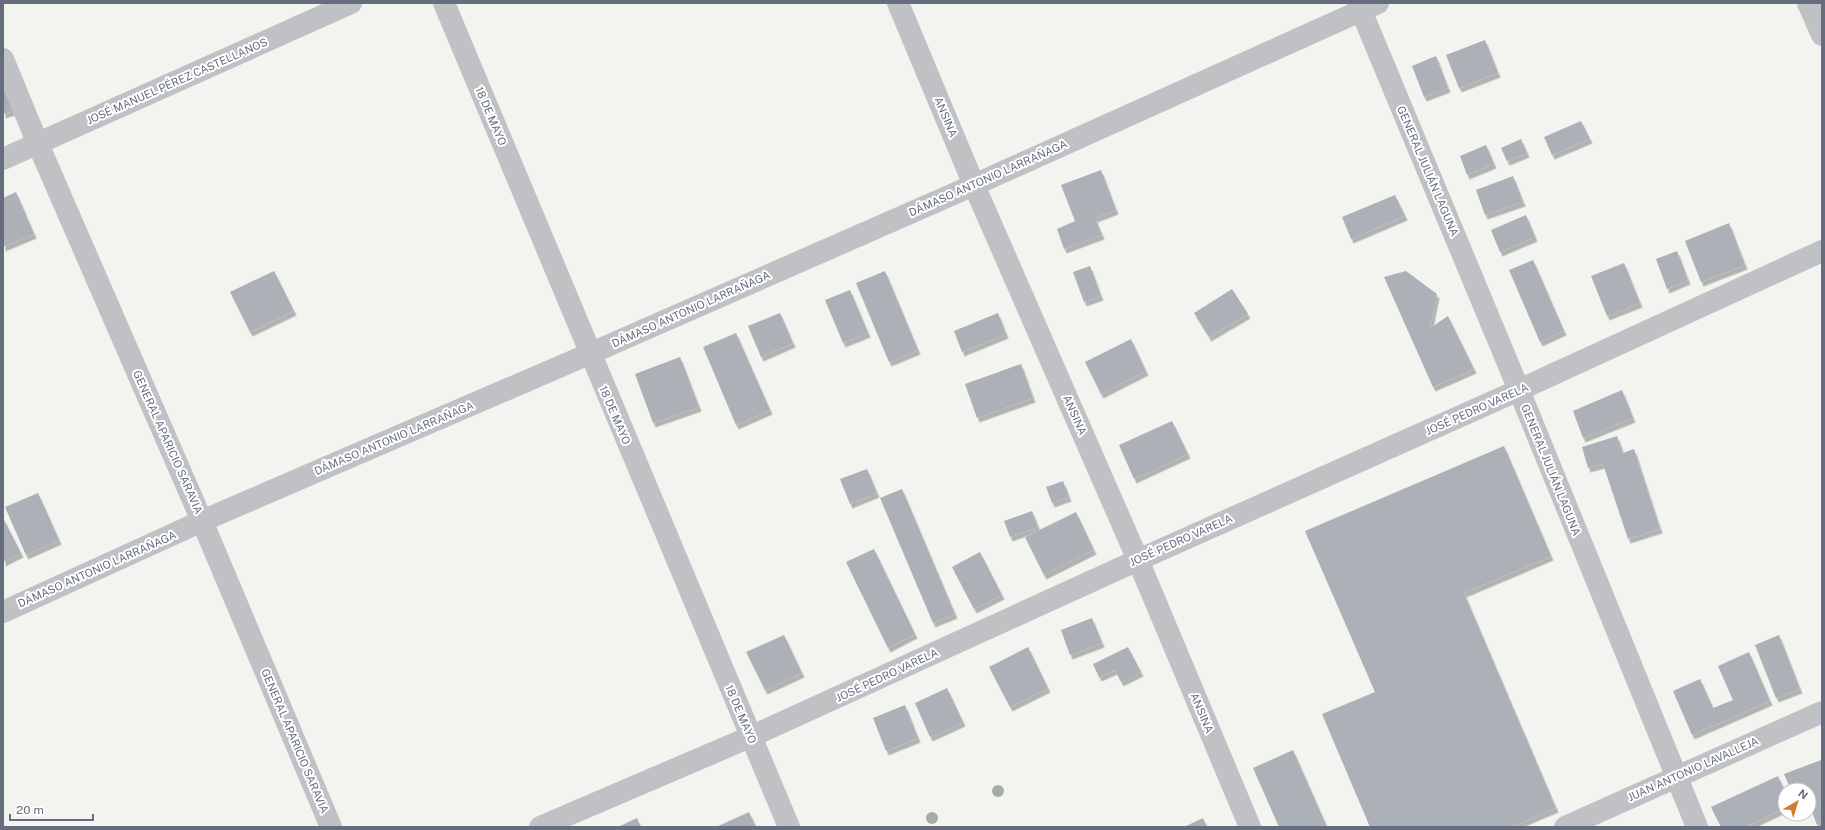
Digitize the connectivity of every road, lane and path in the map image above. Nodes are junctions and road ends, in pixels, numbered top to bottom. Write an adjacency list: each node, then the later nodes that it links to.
1 (351, 3): 8 (street, JOSÉ MANUEL PÉREZ CASTELLANOS)
2 (444, 3): 12 (street, 18 DE MAYO)
3 (898, 3): 10 (street, ANSINA)
4 (1808, 3): 6 (street)
5 (1366, 5): 10 (street, DÁMASO ANTONIO LARRAÑAGA); 13 (street, GENERAL JULIÁN LAGUNA)
6 (1822, 35)
7 (3, 59): 8 (street, GENERAL APARICIO SARAVIA)
8 (38, 144): 9 (street, JOSÉ MANUEL PÉREZ CASTELLANOS); 14 (street, GENERAL APARICIO SARAVIA)
9 (3, 159)
10 (974, 185): 12 (street, DÁMASO ANTONIO LARRAÑAGA); 15 (street, ANSINA)
11 (1822, 251): 13 (street, JOSÉ PEDRO VARELA)
12 (590, 354): 14 (street, DÁMASO ANTONIO LARRAÑAGA); 18 (street, 18 DE MAYO)
13 (1519, 390): 15 (street, JOSÉ PEDRO VARELA); 19 (street, GENERAL JULIÁN LAGUNA)
14 (202, 521): 16 (street, DÁMASO ANTONIO LARRAÑAGA); 20 (street, GENERAL APARICIO SARAVIA)
15 (1138, 560): 18 (street, JOSÉ PEDRO VARELA); 23 (street, ANSINA)
16 (3, 612)
17 (1822, 712): 19 (street, JUAN ANTONIO LAVALLEJA)
18 (750, 737): 21 (street, JOSÉ PEDRO VARELA); 22 (street, 18 DE MAYO)
19 (1676, 777): 24 (street, JUAN ANTONIO LAVALLEJA); 25 (street, GENERAL JULIÁN LAGUNA)
20 (331, 827)
21 (540, 827)
22 (789, 827)
23 (1250, 827)
24 (1565, 827)
25 (1697, 827)

